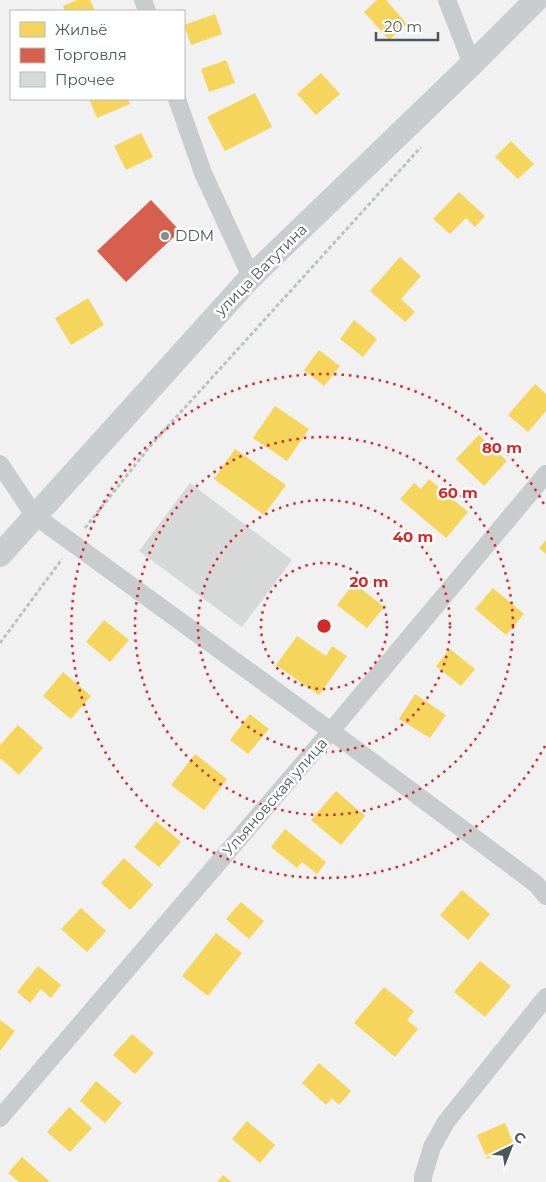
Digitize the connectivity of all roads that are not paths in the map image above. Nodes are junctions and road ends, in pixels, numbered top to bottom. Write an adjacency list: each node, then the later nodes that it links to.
1 (446, 0): 3 (street)
2 (536, 0): 3 (main road, улица Ватутина)
3 (472, 64): 5 (main road, улица Ватутина)
4 (177, 100): 5 (street)
5 (251, 277): 8 (main road, улица Ватутина)
6 (0, 464): 8 (street)
7 (546, 474): 10 (street, Ульяновская улица)
8 (34, 515): 9 (main road, улица Ватутина); 10 (street)
9 (0, 555)
10 (332, 731): 11 (street); 13 (street, Ульяновская улица)
11 (542, 885)
12 (546, 997): 14 (street)
13 (0, 1118)
14 (423, 1182)

